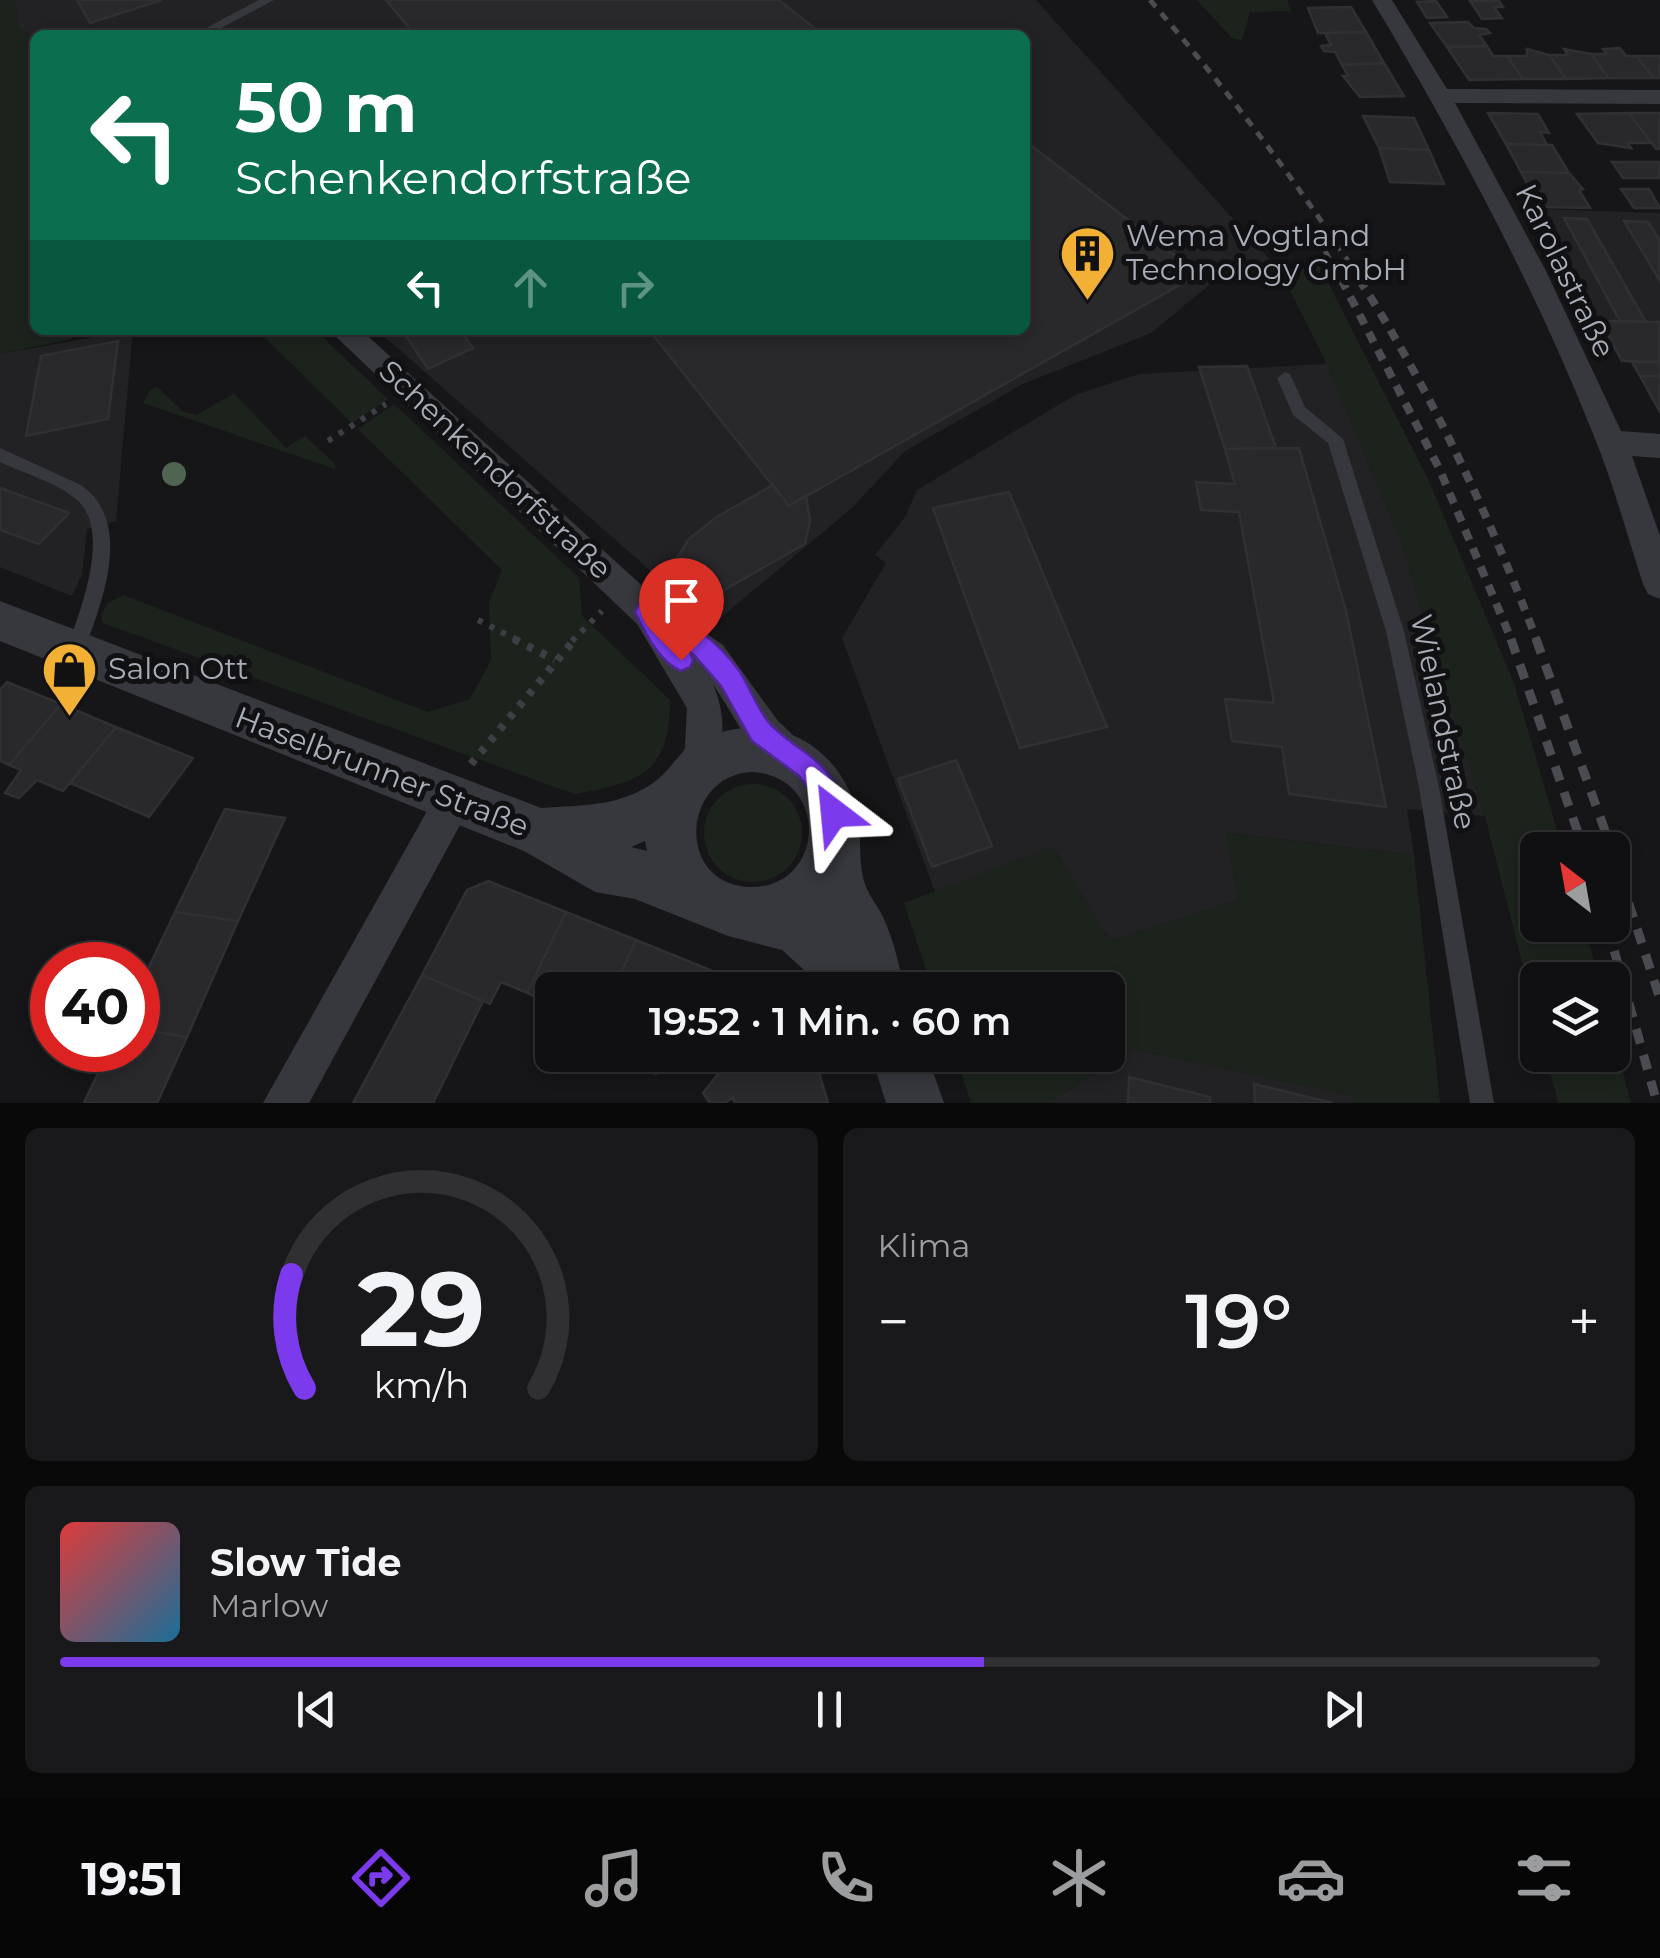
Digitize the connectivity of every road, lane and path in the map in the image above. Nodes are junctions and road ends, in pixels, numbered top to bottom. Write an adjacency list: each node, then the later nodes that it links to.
1 (268, 0): 3 (lane)
2 (1382, 0): 4 (street, Karolastraße)
3 (208, 30)
4 (1442, 96): 5 (street); 10 (street, Karolastraße)
5 (1660, 97)
6 (348, 335): 8 (street, Schenkendorfstraße)
7 (1284, 378): 32 (lane, Wielandstraße)
8 (408, 390): 9 (path); 14 (street, Schenkendorfstraße)
9 (328, 440)
10 (1610, 442): 11 (street); 13 (street, Karolastraße)
11 (1660, 446)
12 (0, 455): 18 (lane)
13 (1660, 584)
14 (647, 612): 20 (street, Schenkendorfstraße); 22 (street, Schenkendorfstraße)
15 (478, 620): 19 (path)
16 (0, 621): 18 (street, Haselbrunner Straße)
17 (589, 622): 19 (path)
18 (74, 651): 21 (street, Haselbrunner Straße)
19 (555, 660): 21 (path)
20 (784, 752): 22 (street); 24 (street, Schenkendorfstraße)
21 (462, 783): 23 (street, Haselbrunner Straße); 30 (street)
22 (688, 783): 23 (street, Haselbrunner Straße); 25 (street, Schenkendorfstraße)
23 (541, 833): 25 (street, Haselbrunner Straße)
24 (833, 842): 26 (street); 28 (street, Schenkendorfstraße)
25 (694, 893): 26 (street)
26 (750, 914): 27 (street)
27 (846, 972)
28 (873, 972)
29 (905, 1072): 31 (street)
30 (284, 1103)
31 (915, 1103)
32 (1482, 1103)

